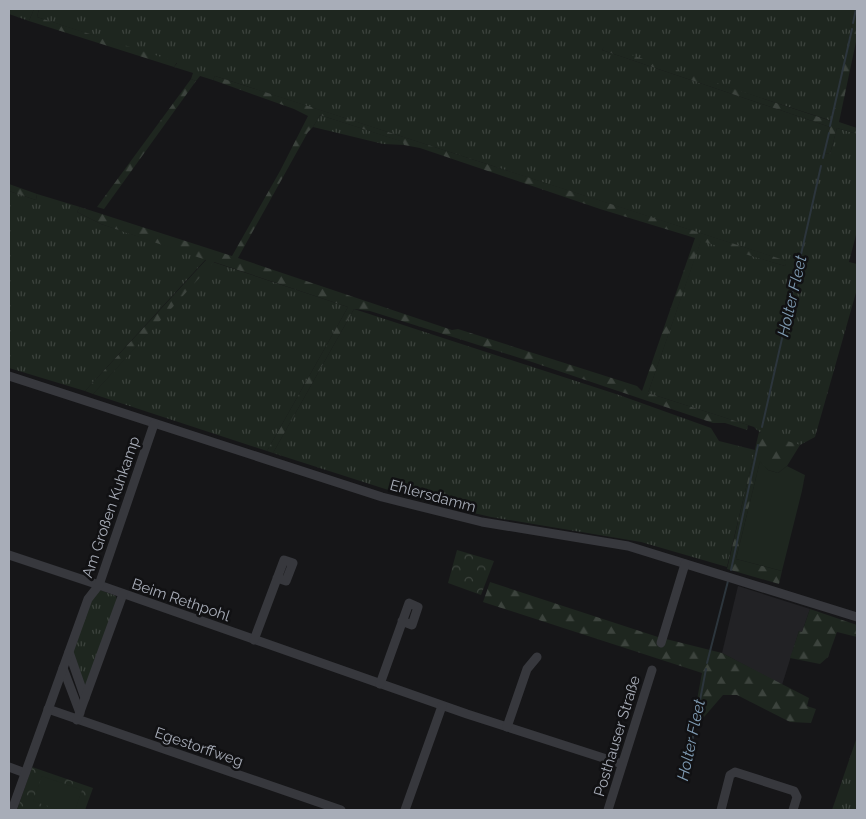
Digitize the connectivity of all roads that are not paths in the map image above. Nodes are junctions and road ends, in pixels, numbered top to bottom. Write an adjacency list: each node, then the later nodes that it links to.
1 (9, 376): 2 (street, Ehlersdamm)
2 (154, 424): 4 (street, Ehlersdamm); 6 (street, Am Großen Kuhkamp)
3 (9, 555): 6 (street, Beim Rethpohl)
4 (686, 564): 8 (street, Ehlersdamm); 11 (street)
5 (277, 578): 10 (street)
6 (99, 585): 7 (street, Beim Rethpohl); 12 (street, Am Großen Kuhkamp)
7 (123, 594): 10 (street, Beim Rethpohl); 17 (street)
8 (857, 617)
9 (402, 622): 16 (street)
10 (254, 640): 16 (street, Beim Rethpohl)
11 (661, 644)
12 (69, 652): 14 (street, Am Großen Kuhkamp); 17 (street)
13 (537, 658): 21 (street)
14 (63, 668): 19 (street, Am Großen Kuhkamp); 20 (street)
15 (652, 670): 22 (street, Posthauser Straße)
16 (380, 684): 18 (street, Beim Rethpohl)
17 (85, 698): 20 (street)
18 (442, 706): 21 (street, Beim Rethpohl); 27 (street)
19 (48, 709): 20 (street, Egestorffweg); 24 (street, Am Großen Kuhkamp)
20 (79, 716): 26 (street, Egestorffweg)
21 (507, 727): 22 (street, Beim Rethpohl)
22 (622, 764): 28 (street, Posthauser Straße)
23 (9, 767): 24 (street)
24 (25, 773): 25 (street, Am Großen Kuhkamp)
25 (12, 810)
26 (341, 810)
27 (405, 810)
28 (608, 810)
29 (721, 810): 30 (street)
30 (793, 810)

